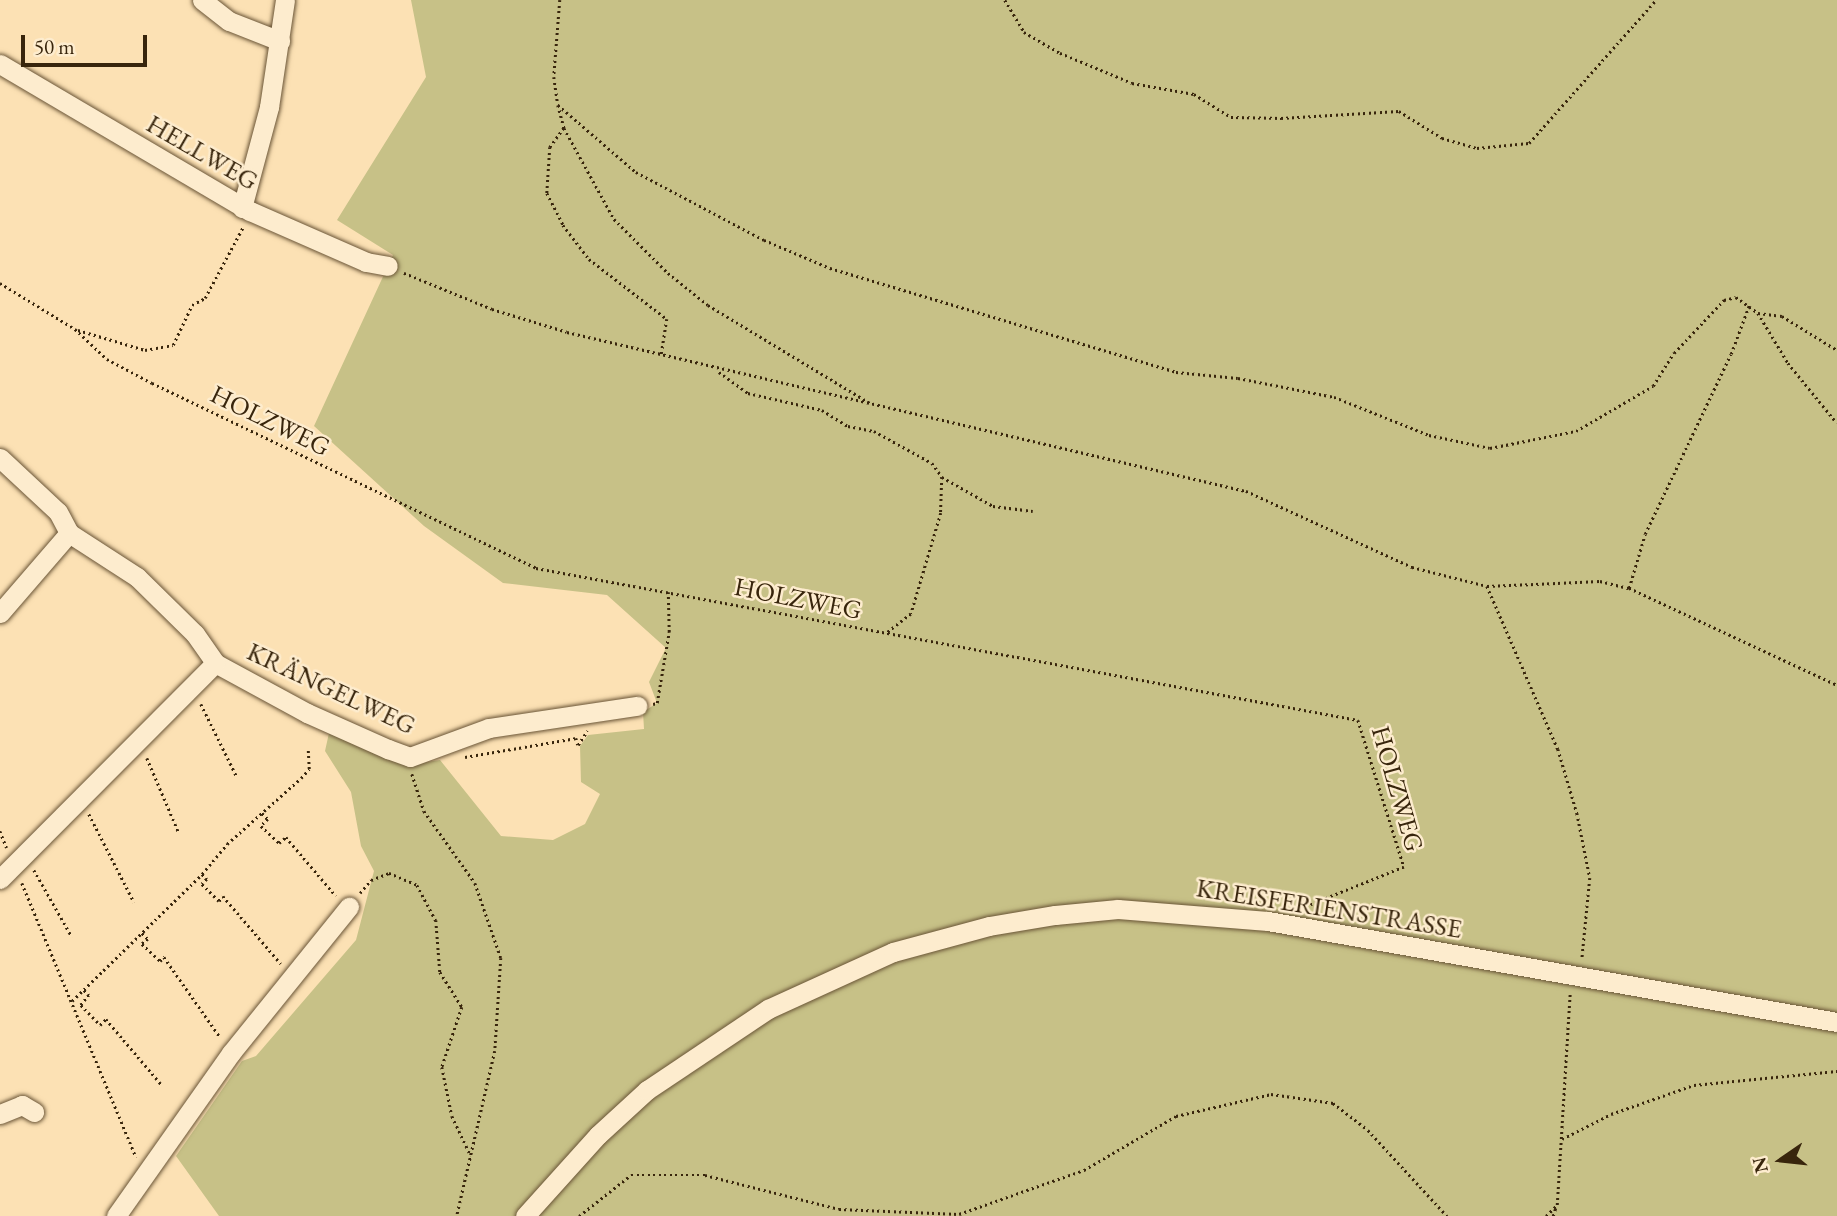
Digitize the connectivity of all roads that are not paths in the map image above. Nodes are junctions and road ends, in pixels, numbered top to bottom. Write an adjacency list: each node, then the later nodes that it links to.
1 (202, 0): 3 (street)
2 (285, 0): 3 (street)
3 (280, 41): 5 (street)
4 (0, 64): 5 (street, HELLWEG)
5 (246, 210): 6 (street, HELLWEG)
6 (388, 266)
7 (0, 458): 8 (street, KRÄNGELWEG)
8 (69, 533): 9 (street); 10 (street, KRÄNGELWEG)
9 (0, 613)
10 (215, 663): 11 (street, KRÄNGELWEG); 12 (street)
11 (637, 706)
12 (0, 879)
13 (349, 907): 17 (street)
14 (1837, 1022): 18 (street, KREISFERIENSTRASSE)
15 (34, 1112): 16 (street)
16 (0, 1114)
17 (116, 1216)
18 (525, 1216)

